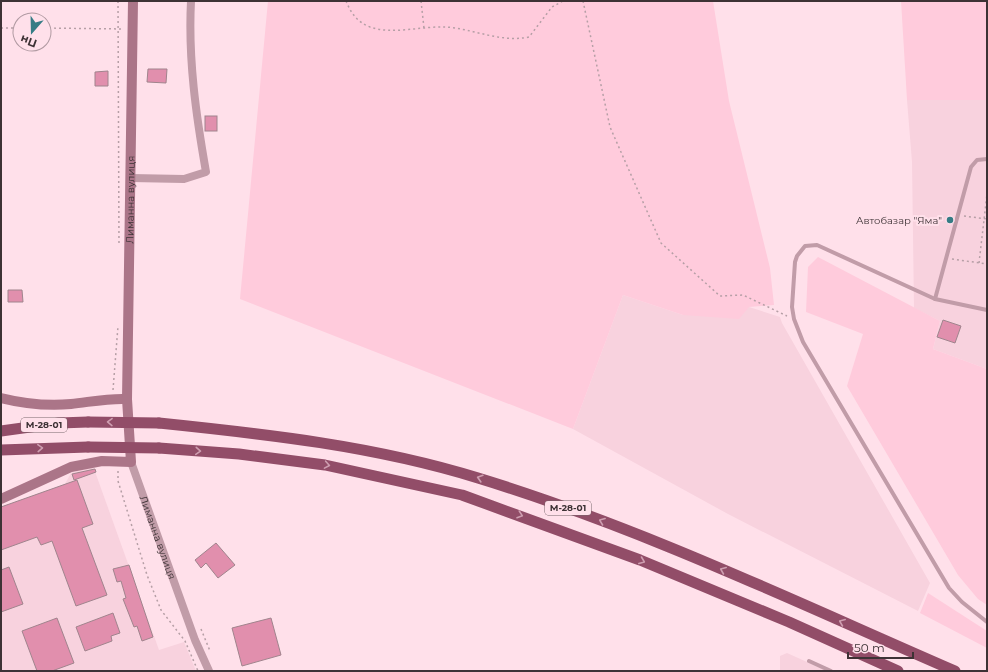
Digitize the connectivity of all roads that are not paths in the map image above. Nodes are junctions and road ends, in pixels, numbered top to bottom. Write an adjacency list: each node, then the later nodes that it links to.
1 (133, 1): 4 (main road, Лиманна вулиця)
2 (192, 1): 4 (street)
3 (987, 159): 5 (lane)
4 (131, 178): 8 (main road, Лиманна вулиця)
5 (935, 299): 6 (lane); 13 (lane)
6 (987, 310)
7 (1, 398): 8 (main road)
8 (127, 399): 11 (main road, Лиманна вулиця)
9 (1, 431): 18 (highway, М-28-01, one-way to 9, bridge)
10 (1, 450): 17 (highway, М-28-01, one-way to 17, bridge)
11 (132, 462): 12 (main road); 15 (street, Лиманна вулиця)
12 (1, 499)
13 (987, 622)
14 (809, 661): 16 (lane)
15 (208, 671)
16 (831, 671)
17 (898, 671)
18 (955, 671)

